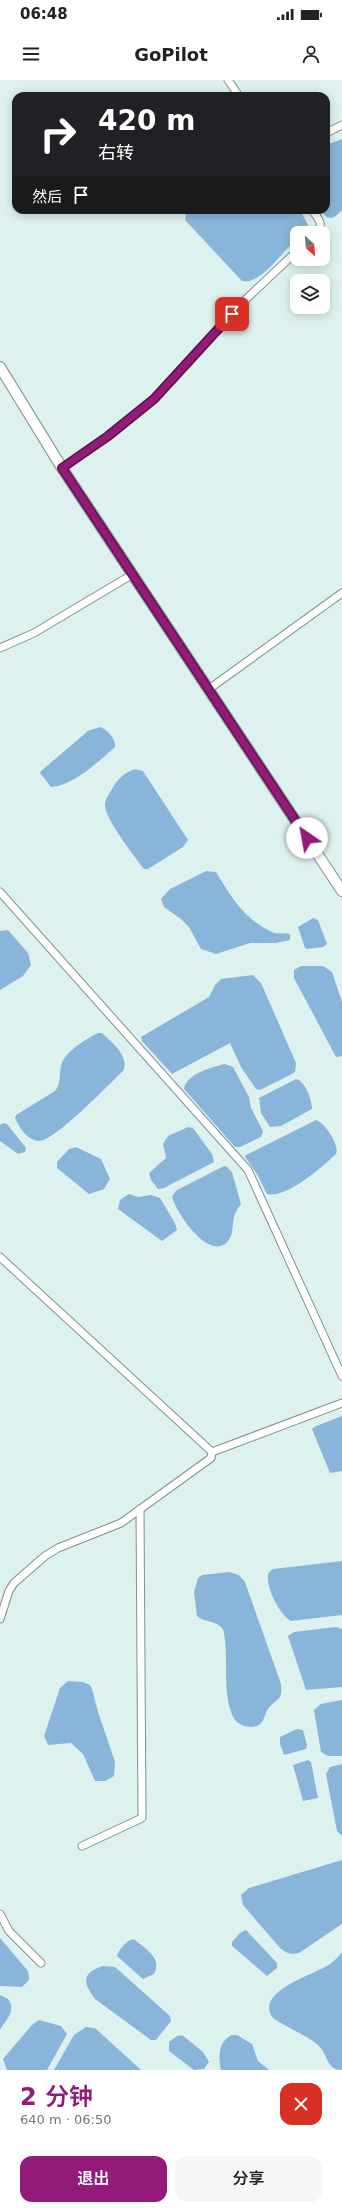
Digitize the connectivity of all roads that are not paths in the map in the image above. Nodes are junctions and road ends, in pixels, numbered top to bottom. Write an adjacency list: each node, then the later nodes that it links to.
1 (228, 80): 2 (street)
2 (236, 92)
3 (342, 125): 4 (street)
4 (330, 131)
5 (315, 214): 6 (street)
6 (320, 226)
7 (290, 258): 9 (street)
8 (0, 367): 9 (street)
9 (62, 468): 10 (street)
10 (133, 574): 12 (street); 13 (street)
11 (342, 593): 13 (street)
12 (0, 648)
13 (210, 689): 14 (street)
14 (342, 891)
15 (0, 892): 17 (street)
16 (0, 1257): 19 (street)
17 (342, 1376)
18 (342, 1403): 19 (street)
19 (212, 1452): 20 (street)
20 (140, 1509): 21 (street); 22 (street)
21 (0, 1619)
22 (82, 1846)
23 (0, 1914): 24 (street)
24 (41, 1963)

